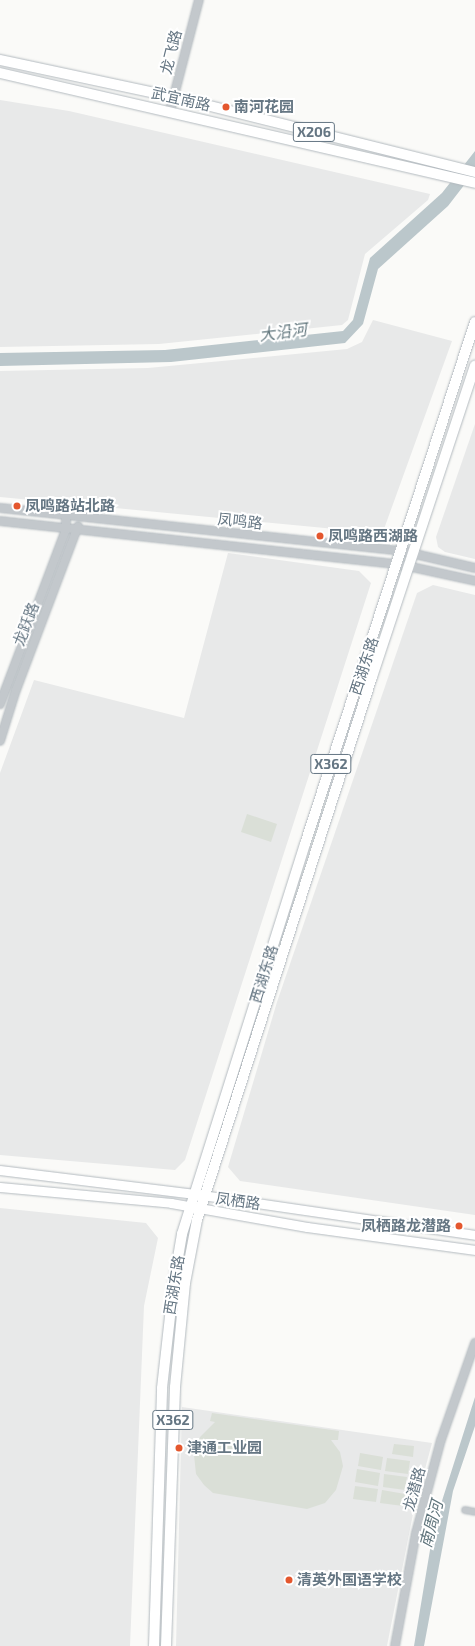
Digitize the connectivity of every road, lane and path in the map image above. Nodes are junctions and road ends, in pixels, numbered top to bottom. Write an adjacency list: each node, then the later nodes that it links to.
1 (199, 0): 4 (street, 龙飞路)
2 (0, 60): 4 (main road, 武宜南路 / X206)
3 (0, 73): 5 (main road, 武宜南路 / X206)
4 (174, 97): 5 (street, 龙飞路); 6 (main road, 武宜南路 / X206)
5 (170, 111): 7 (main road, 武宜南路 / X206)
6 (475, 172)
7 (475, 183)
8 (475, 322): 16 (main road, 西湖东路 / X362)
9 (475, 366): 17 (main road, 西湖东路 / X362)
10 (0, 508): 11 (street, 凤鸣路)
11 (66, 517): 12 (street, 凤鸣路); 14 (street, 龙跃路)
12 (79, 518): 15 (street, 龙跃路); 16 (street, 凤鸣路)
13 (0, 521): 14 (street, 凤鸣路)
14 (66, 529): 15 (street, 凤鸣路); 22 (street, 龙跃路)
15 (78, 530): 18 (street, 凤鸣路); 23 (street, 龙跃路)
16 (402, 551): 17 (street, 凤鸣路); 18 (main road, 西湖东路 / X362)
17 (414, 553): 19 (main road, 西湖东路 / X362); 20 (street, 凤鸣路)
18 (398, 564): 19 (street, 凤鸣路); 26 (main road, 西湖东路 / X362)
19 (410, 567): 21 (street, 凤鸣路); 27 (main road, 西湖东路 / X362)
20 (475, 568)
21 (475, 581)
22 (0, 704)
23 (0, 741)
24 (0, 1170): 26 (main road, 凤栖路)
25 (0, 1187): 28 (main road, 凤栖路)
26 (195, 1194): 27 (main road, 凤栖路); 28 (main road, 西湖东路 / X362)
27 (206, 1196): 29 (main road, 西湖东路 / X362); 30 (main road, 凤栖路)
28 (190, 1206): 29 (main road, 凤栖路); 35 (main road, 西湖东路 / X362)
29 (202, 1207): 31 (main road, 凤栖路); 36 (main road, 西湖东路 / X362)
30 (475, 1235)
31 (475, 1250)
32 (475, 1343): 37 (street, 龙潜路)
33 (465, 1510): 34 (street)
34 (475, 1512)
35 (154, 1646)
36 (166, 1646)
37 (395, 1646)

